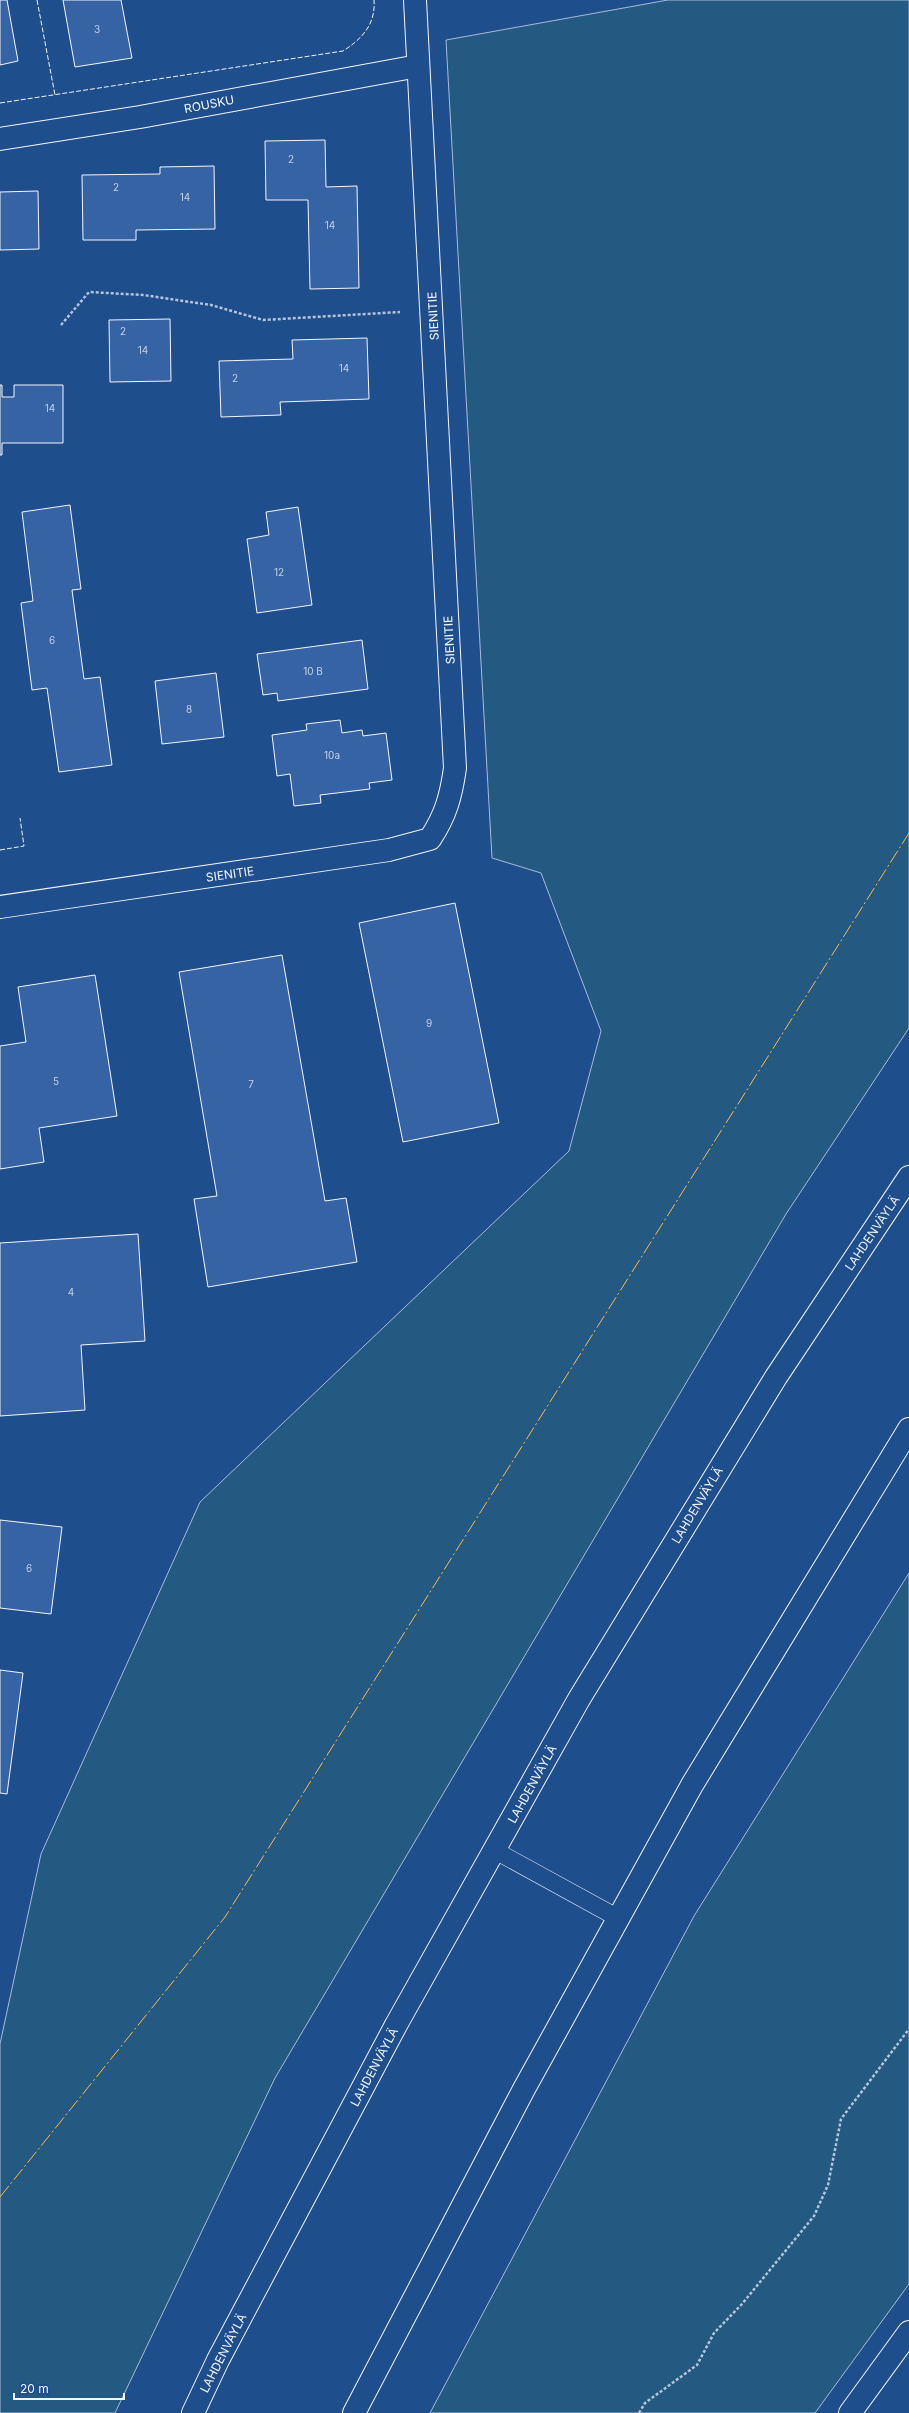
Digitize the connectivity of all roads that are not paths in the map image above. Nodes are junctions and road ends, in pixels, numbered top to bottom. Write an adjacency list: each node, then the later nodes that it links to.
1 (415, 0): 2 (main road, SIENITIE)
2 (418, 66): 3 (main road, ROUSKU); 4 (main road, SIENITIE)
3 (0, 139)
4 (0, 907)
5 (909, 1177): 7 (main road, LAHDENVÄYLÄ)
6 (909, 1430): 8 (main road)
7 (494, 1850): 8 (lane); 10 (main road, LAHDENVÄYLÄ)
8 (618, 1918): 11 (main road)
9 (909, 2332): 12 (main road)
10 (194, 2413)
11 (354, 2413)
12 (850, 2413)

